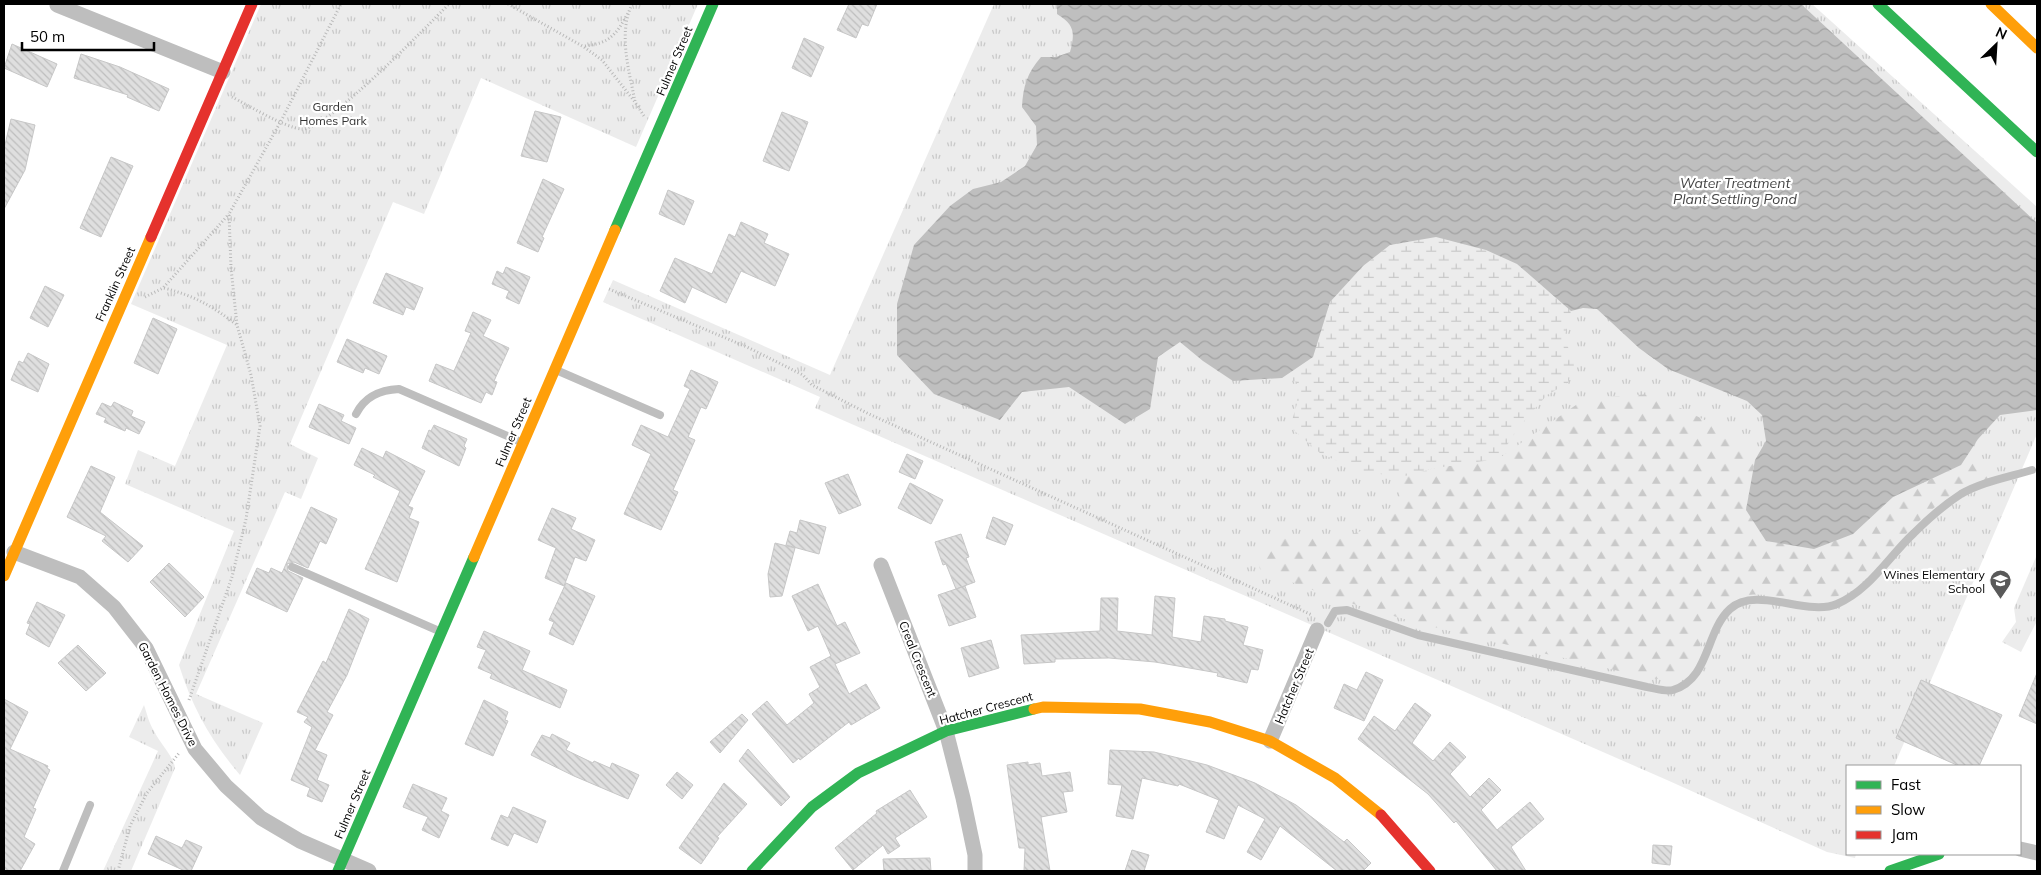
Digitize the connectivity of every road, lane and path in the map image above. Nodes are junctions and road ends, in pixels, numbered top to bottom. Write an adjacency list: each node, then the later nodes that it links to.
1 (252, 4): 13 (main road, Franklin Street)
2 (341, 4): 17 (path)
3 (448, 4): 17 (path)
4 (508, 4): 11 (path)
5 (632, 4): 10 (path)
6 (713, 4): 24 (main road, Fulmer Street)
7 (1878, 4): 18 (main road)
8 (1991, 4): 12 (main road)
9 (57, 5): 13 (street)
10 (629, 10): 11 (path); 15 (path)
11 (584, 46): 15 (path)
12 (2037, 48)
13 (223, 72): 14 (main road, Franklin Street)
14 (216, 90): 17 (path); 22 (main road, Franklin Street)
15 (635, 102): 16 (path)
16 (645, 118)
17 (281, 121): 19 (path)
18 (2037, 152)
19 (229, 214): 20 (path); 23 (path)
20 (163, 288): 22 (path); 23 (path)
21 (608, 289): 33 (path)
22 (126, 295): 29 (main road, Franklin Street)
23 (237, 325): 36 (path)
24 (555, 370): 26 (lane); 27 (main road, Fulmer Street)
25 (356, 414): 27 (lane)
26 (660, 415)
27 (523, 443): 35 (main road, Fulmer Street)
28 (2032, 470): 34 (lane)
29 (14, 552): 32 (main road, Franklin Street); 44 (street, Garden Homes Drive)
30 (880, 565): 37 (street, Creal Crescent)
31 (292, 567): 35 (lane)
32 (4, 576)
33 (1304, 612)
34 (1323, 626): 38 (street, Hatcher Street)
35 (441, 632): 44 (main road, Fulmer Street)
36 (189, 700)
37 (946, 731): 38 (main road, Hatcher Crescent); 48 (main road, Hatcher Crescent); 49 (street, Creal Crescent)
38 (1270, 741): 50 (main road, Hatcher Crescent)
39 (174, 761): 46 (path)
40 (90, 806): 45 (lane)
41 (2021, 849): 42 (street)
42 (2037, 854)
43 (1936, 855): 51 (main road)
44 (340, 865): 47 (street, Garden Homes Drive)
45 (63, 871)
46 (118, 871)
47 (369, 871)
48 (752, 871)
49 (975, 871)
50 (1430, 871)
51 (1890, 871)

